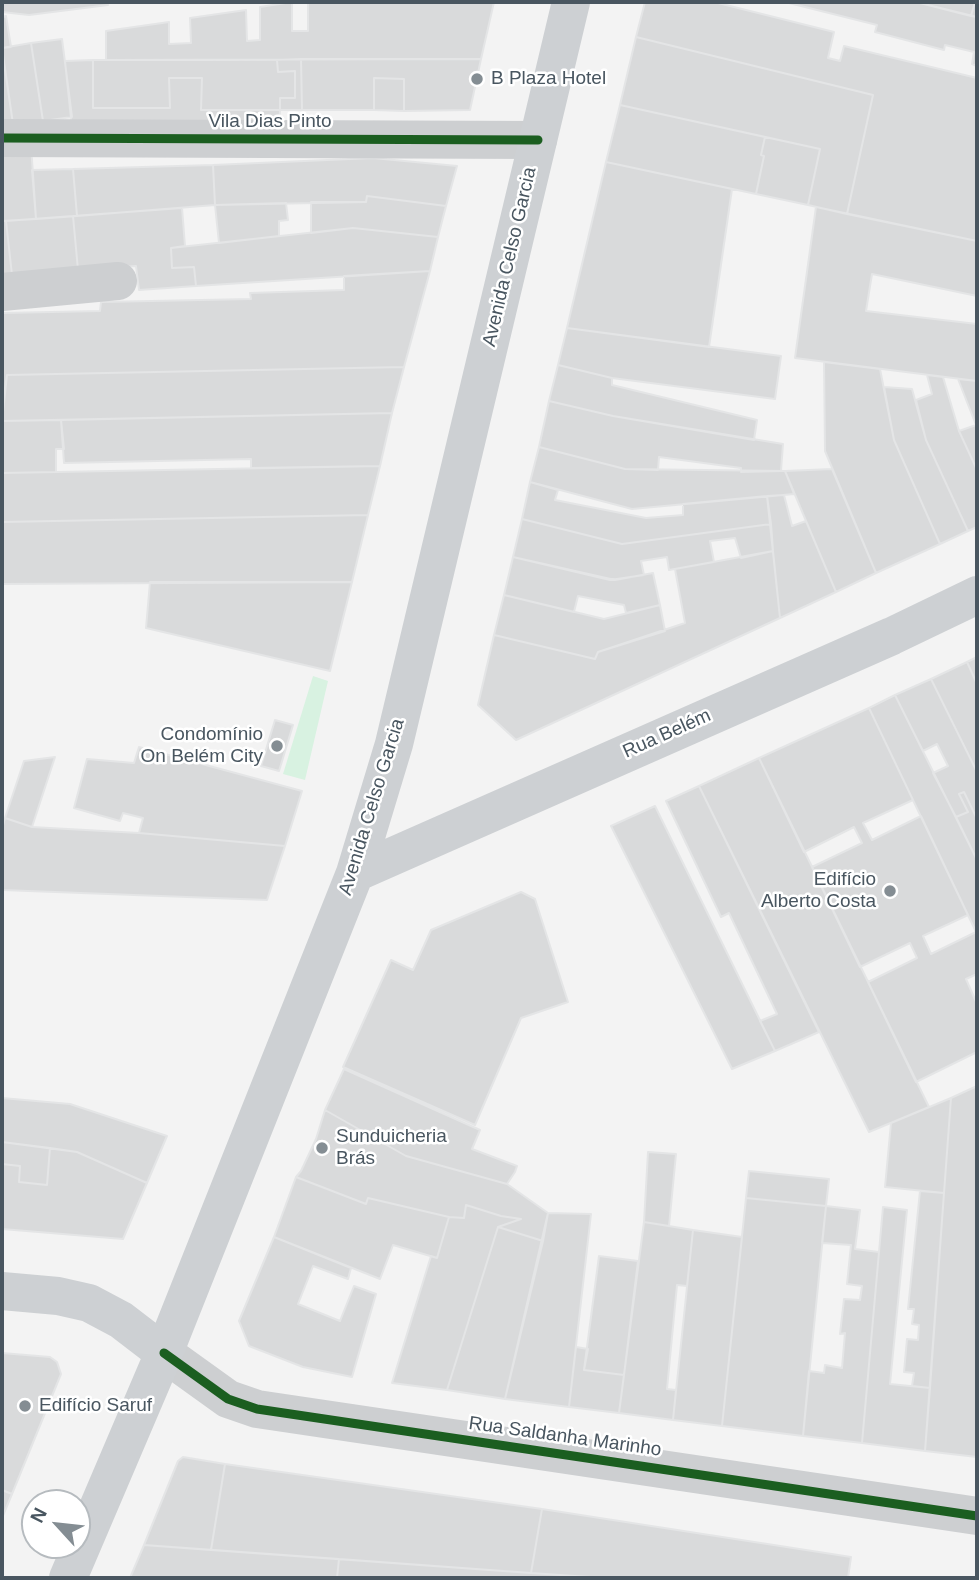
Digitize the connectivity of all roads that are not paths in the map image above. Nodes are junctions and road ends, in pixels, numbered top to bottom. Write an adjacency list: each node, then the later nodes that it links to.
1 (571, 2): 3 (main road, Avenida Celso Garcia)
2 (2, 138): 3 (street, Vila Dias Pinto)
3 (538, 140): 7 (main road, Avenida Celso Garcia)
4 (118, 281): 5 (street)
5 (2, 292)
6 (977, 595): 7 (main road, Rua Belém)
7 (355, 873): 9 (main road, Avenida Celso Garcia)
8 (2, 1291): 9 (main road)
9 (164, 1353): 10 (street, Rua Saldanha Marinho); 11 (main road, Avenida Celso Garcia)
10 (977, 1516)
11 (68, 1578)

